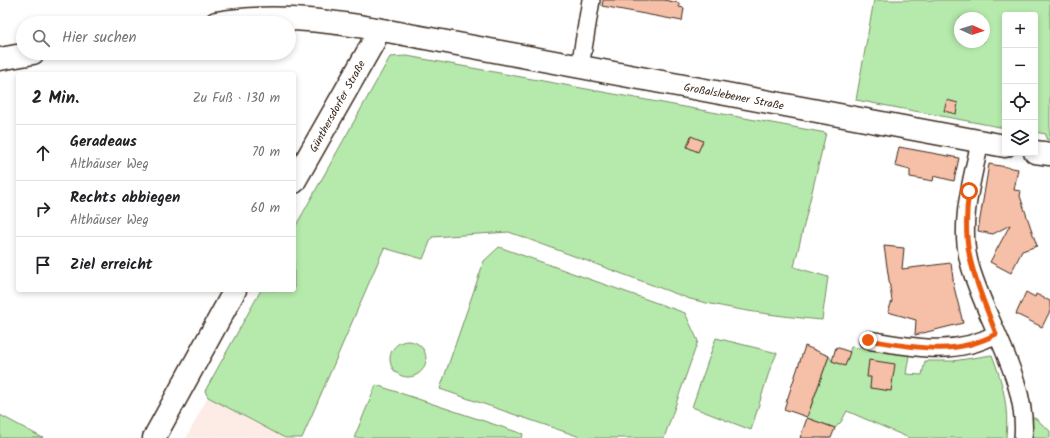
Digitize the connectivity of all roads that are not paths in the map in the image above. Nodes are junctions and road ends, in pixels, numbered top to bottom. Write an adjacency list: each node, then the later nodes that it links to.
1 (591, 0): 6 (street)
2 (296, 19): 3 (main road, Großalslebener Straße)
3 (377, 29): 6 (main road, Großalslebener Straße); 11 (main road, Günthersdorfer Straße)
4 (16, 56): 5 (main road)
5 (0, 58)
6 (580, 67): 7 (main road, Großalslebener Straße)
7 (980, 142): 8 (main road, Großalslebener Straße); 13 (street)
8 (1002, 146)
9 (1038, 152): 10 (main road)
10 (1050, 154)
11 (296, 178)
12 (234, 292): 15 (main road)
13 (996, 334): 14 (street); 16 (street)
14 (868, 340)
15 (154, 438)
16 (1023, 438)

